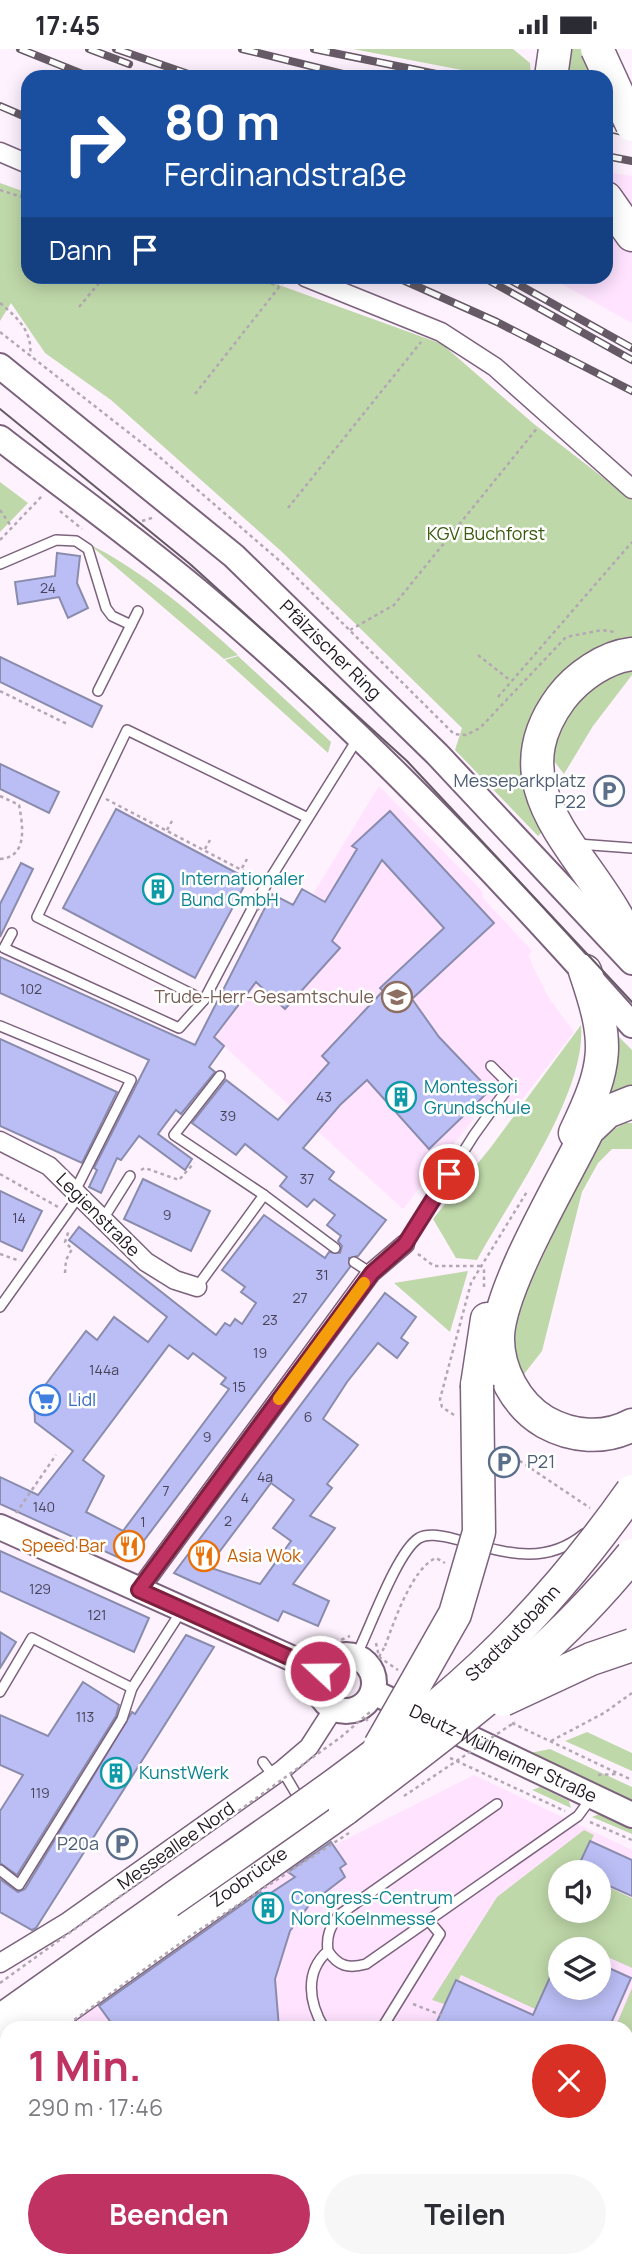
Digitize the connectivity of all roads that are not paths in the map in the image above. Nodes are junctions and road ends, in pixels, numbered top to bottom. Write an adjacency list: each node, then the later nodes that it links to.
1 (555, 49): 3 (highway)
2 (597, 49): 4 (highway, bridge)
3 (552, 70)
4 (607, 70)
5 (613, 84): 6 (highway, bridge)
6 (632, 125)
7 (0, 152): 8 (street)
8 (21, 160)
9 (613, 208): 10 (highway)
10 (632, 235)
11 (322, 284): 14 (street)
12 (0, 366): 26 (main road, Pfälzischer Ring)
13 (0, 437): 20 (main road)
14 (632, 489)
15 (0, 564): 17 (lane)
16 (138, 611): 17 (lane)
17 (131, 625): 19 (lane)
18 (627, 644): 22 (highway)
19 (98, 691)
20 (359, 737): 21 (lane); 27 (main road)
21 (308, 818): 28 (lane); 28 (lane)
22 (563, 840): 23 (lane); 25 (highway)
23 (632, 848)
24 (12, 933): 28 (lane)
25 (632, 951)
26 (632, 962)
27 (584, 971): 29 (main road); 61 (highway, bridge)
28 (204, 1000)
29 (632, 1025)
30 (0, 1026): 38 (lane)
31 (491, 1066): 41 (lane)
32 (220, 1076): 39 (lane)
33 (632, 1102): 36 (highway)
34 (632, 1116): 36 (highway)
35 (0, 1141): 38 (street, Legienstraße)
36 (568, 1172): 47 (highway)
37 (130, 1176): 40 (lane)
38 (77, 1193): 40 (street, Legienstraße); 46 (lane)
39 (264, 1195): 42 (lane); 45 (lane)
40 (102, 1222): 45 (street, Legienstraße)
41 (405, 1244): 44 (street)
42 (335, 1248)
43 (354, 1262): 44 (lane)
44 (372, 1273): 52 (street)
45 (197, 1287)
46 (1, 1303)
47 (632, 1425)
48 (632, 1491): 61 (highway, Stadtautobahn, bridge)
49 (2, 1528): 52 (main road)
50 (588, 1529): 55 (lane)
51 (632, 1555): 60 (highway, Stadtautobahn, bridge)
52 (139, 1590): 53 (main road)
53 (182, 1609): 56 (main road); 57 (lane)
54 (632, 1644): 60 (highway, bridge)
55 (368, 1657): 56 (main road); 59 (main road)
56 (320, 1671): 59 (main road)
57 (132, 1688): 58 (lane); 67 (lane)
58 (0, 1692)
59 (361, 1708): 62 (street, Messeallee Nord); 64 (main road, Deutz-Mülheimer Straße)
60 (458, 1724): 72 (highway, Zoobrücke, bridge)
61 (374, 1756): 71 (highway, Zoobrücke, bridge)
62 (273, 1770): 65 (lane); 70 (street, Messeallee Nord)
63 (497, 1804): 69 (lane)
64 (585, 1807): 66 (main road, Deutz-Mülheimer Straße); 68 (lane)
65 (310, 1815)
66 (632, 1815)
67 (0, 1870)
68 (429, 1921): 69 (lane); 74 (lane)
69 (328, 1951): 73 (lane)
70 (0, 1963)
71 (0, 2021)
72 (46, 2021)
73 (320, 2021)
74 (386, 2021)

